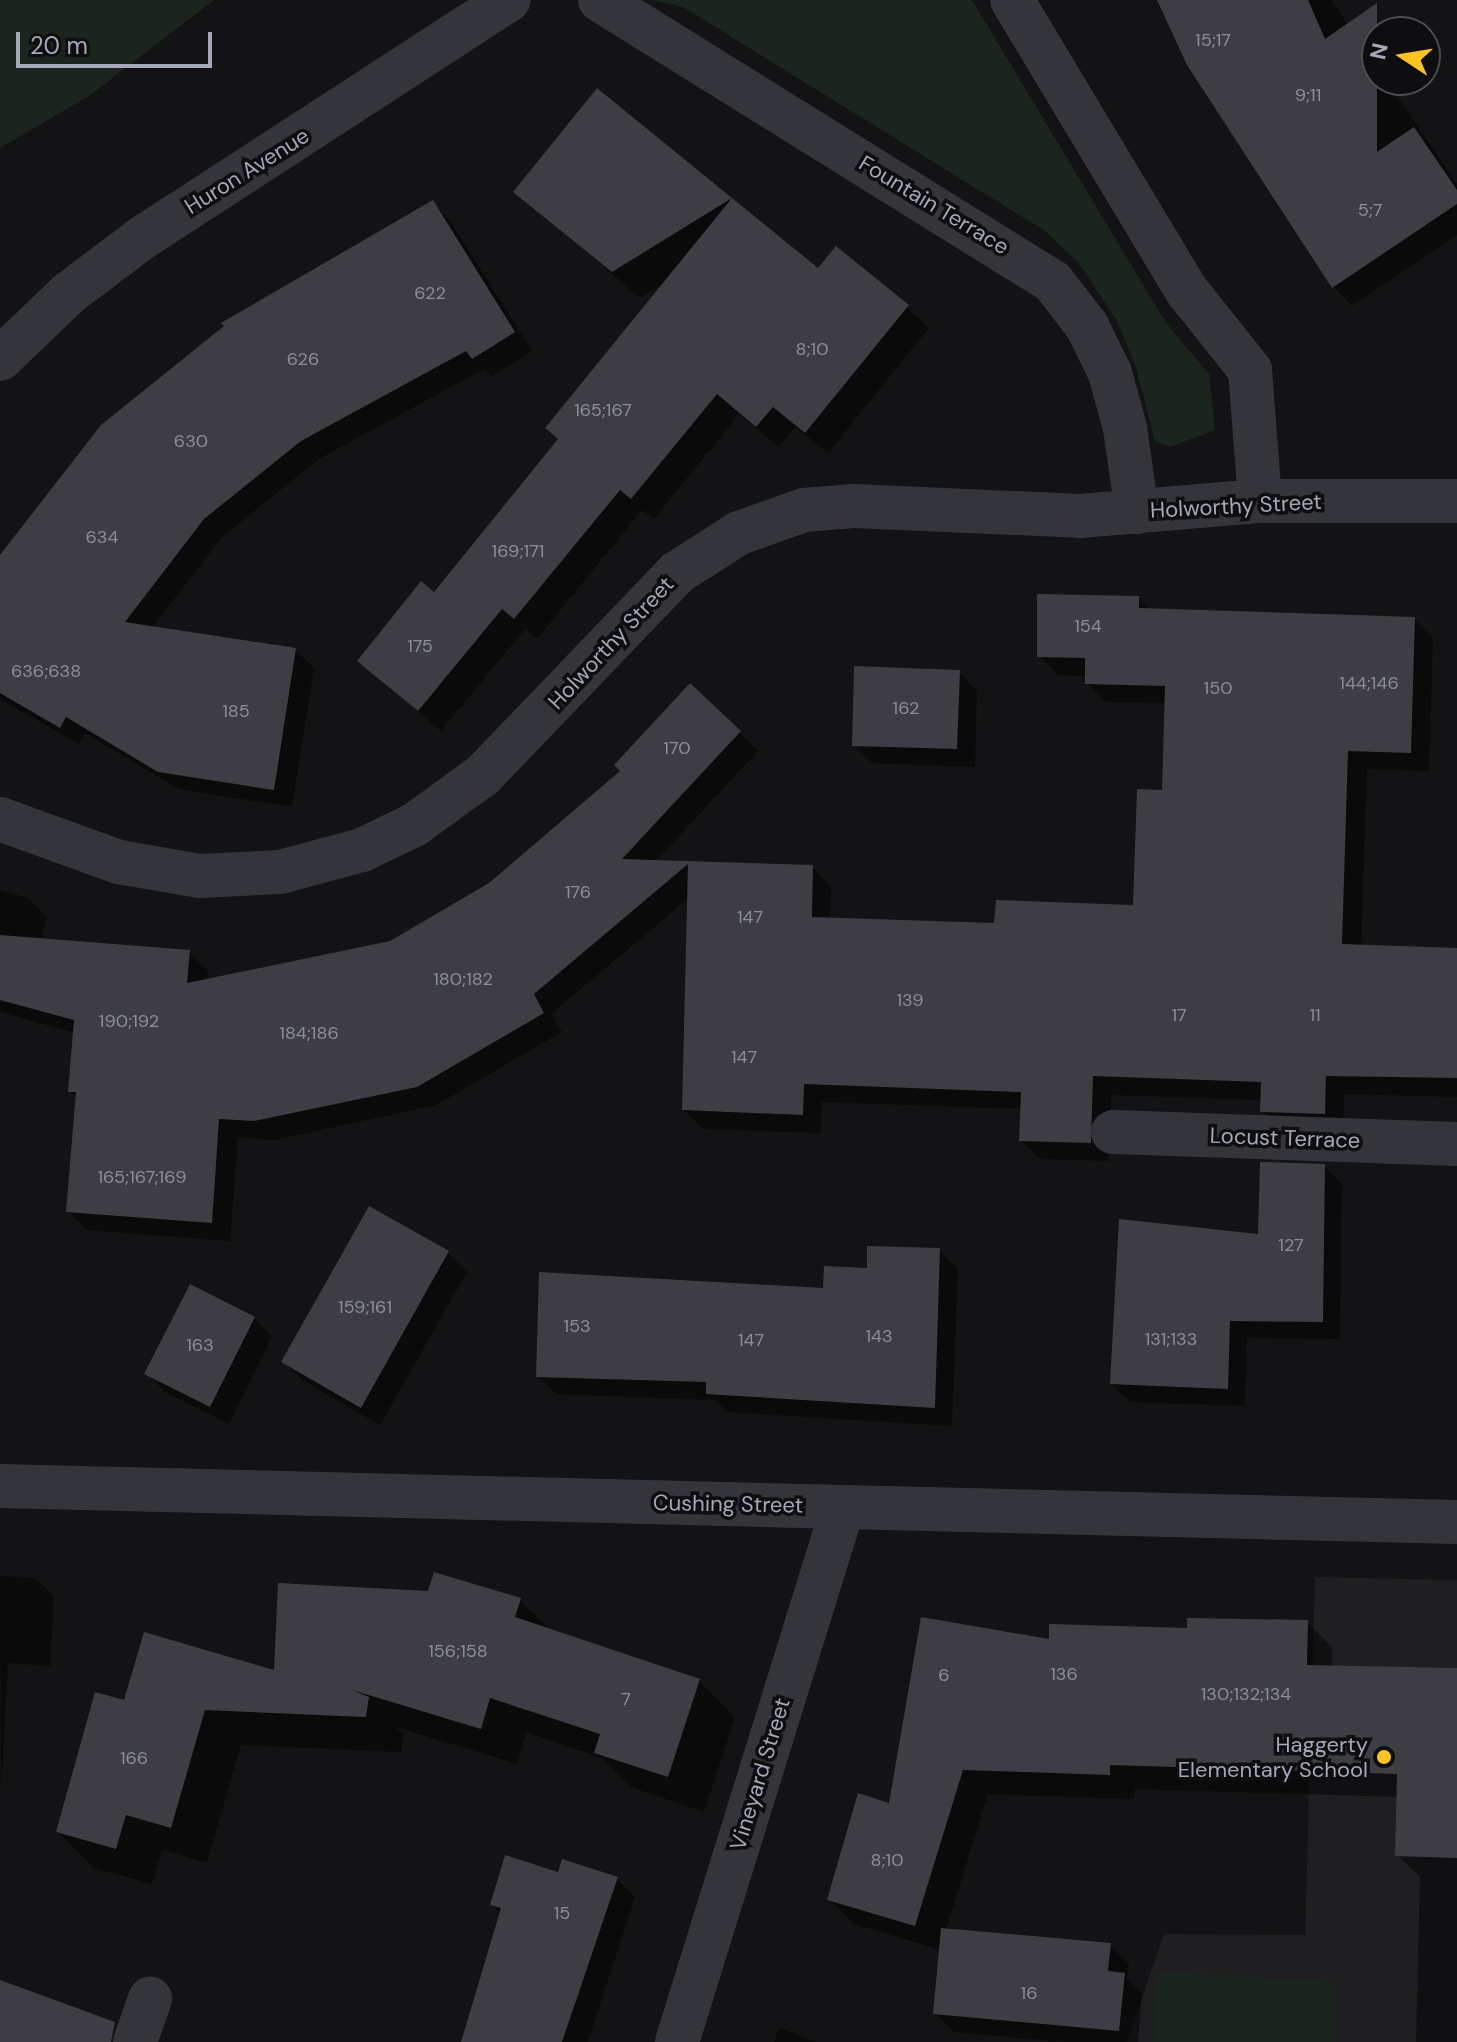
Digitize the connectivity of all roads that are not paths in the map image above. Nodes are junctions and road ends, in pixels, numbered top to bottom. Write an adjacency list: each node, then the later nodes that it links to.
1 (508, 0): 4 (street, Huron Avenue)
2 (600, 0): 7 (street, Fountain Terrace)
3 (1012, 0): 5 (street)
4 (0, 359)
5 (1260, 501): 6 (street, Holworthy Street); 7 (street, Holworthy Street)
6 (1457, 501)
7 (1137, 512): 8 (street, Holworthy Street)
8 (0, 819)
9 (1113, 1132): 10 (street, Locust Terrace)
10 (1457, 1144)
11 (0, 1486): 12 (street, Cushing Street)
12 (843, 1507): 13 (street, Cushing Street); 16 (street, Vineyard Street)
13 (1457, 1522)
14 (150, 1999): 15 (street)
15 (135, 2042)
16 (677, 2042)

